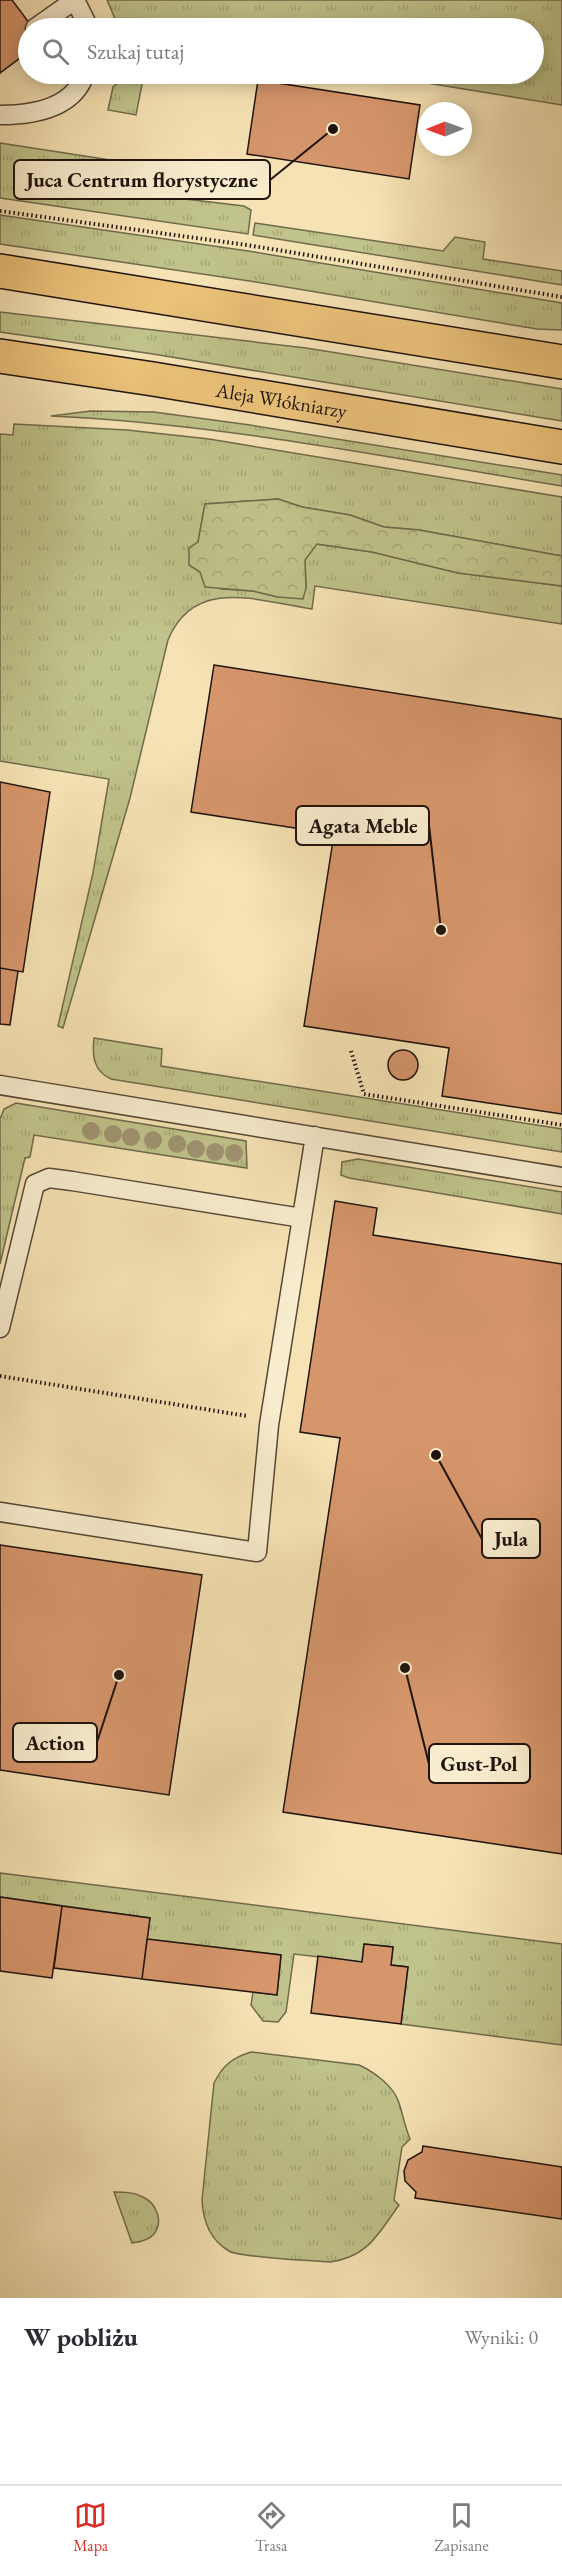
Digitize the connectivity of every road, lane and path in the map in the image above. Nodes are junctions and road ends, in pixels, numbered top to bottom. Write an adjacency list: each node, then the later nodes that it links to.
1 (75, 0): 2 (lane); 3 (lane)
2 (49, 18)
3 (84, 18)
4 (80, 84): 5 (lane)
5 (0, 115)
6 (0, 211): 8 (path)
7 (0, 271): 10 (main road)
8 (562, 297)
9 (0, 356): 11 (main road, Aleja Włókniarzy)
10 (562, 362)
11 (562, 447)
12 (351, 1051): 14 (path)
13 (0, 1085): 15 (lane)
14 (562, 1125)
15 (315, 1136): 16 (lane); 17 (lane)
16 (562, 1177)
17 (302, 1218): 18 (lane); 20 (lane)
18 (0, 1328)
19 (0, 1376): 20 (path)
20 (270, 1420): 21 (lane)
21 (0, 1512)

